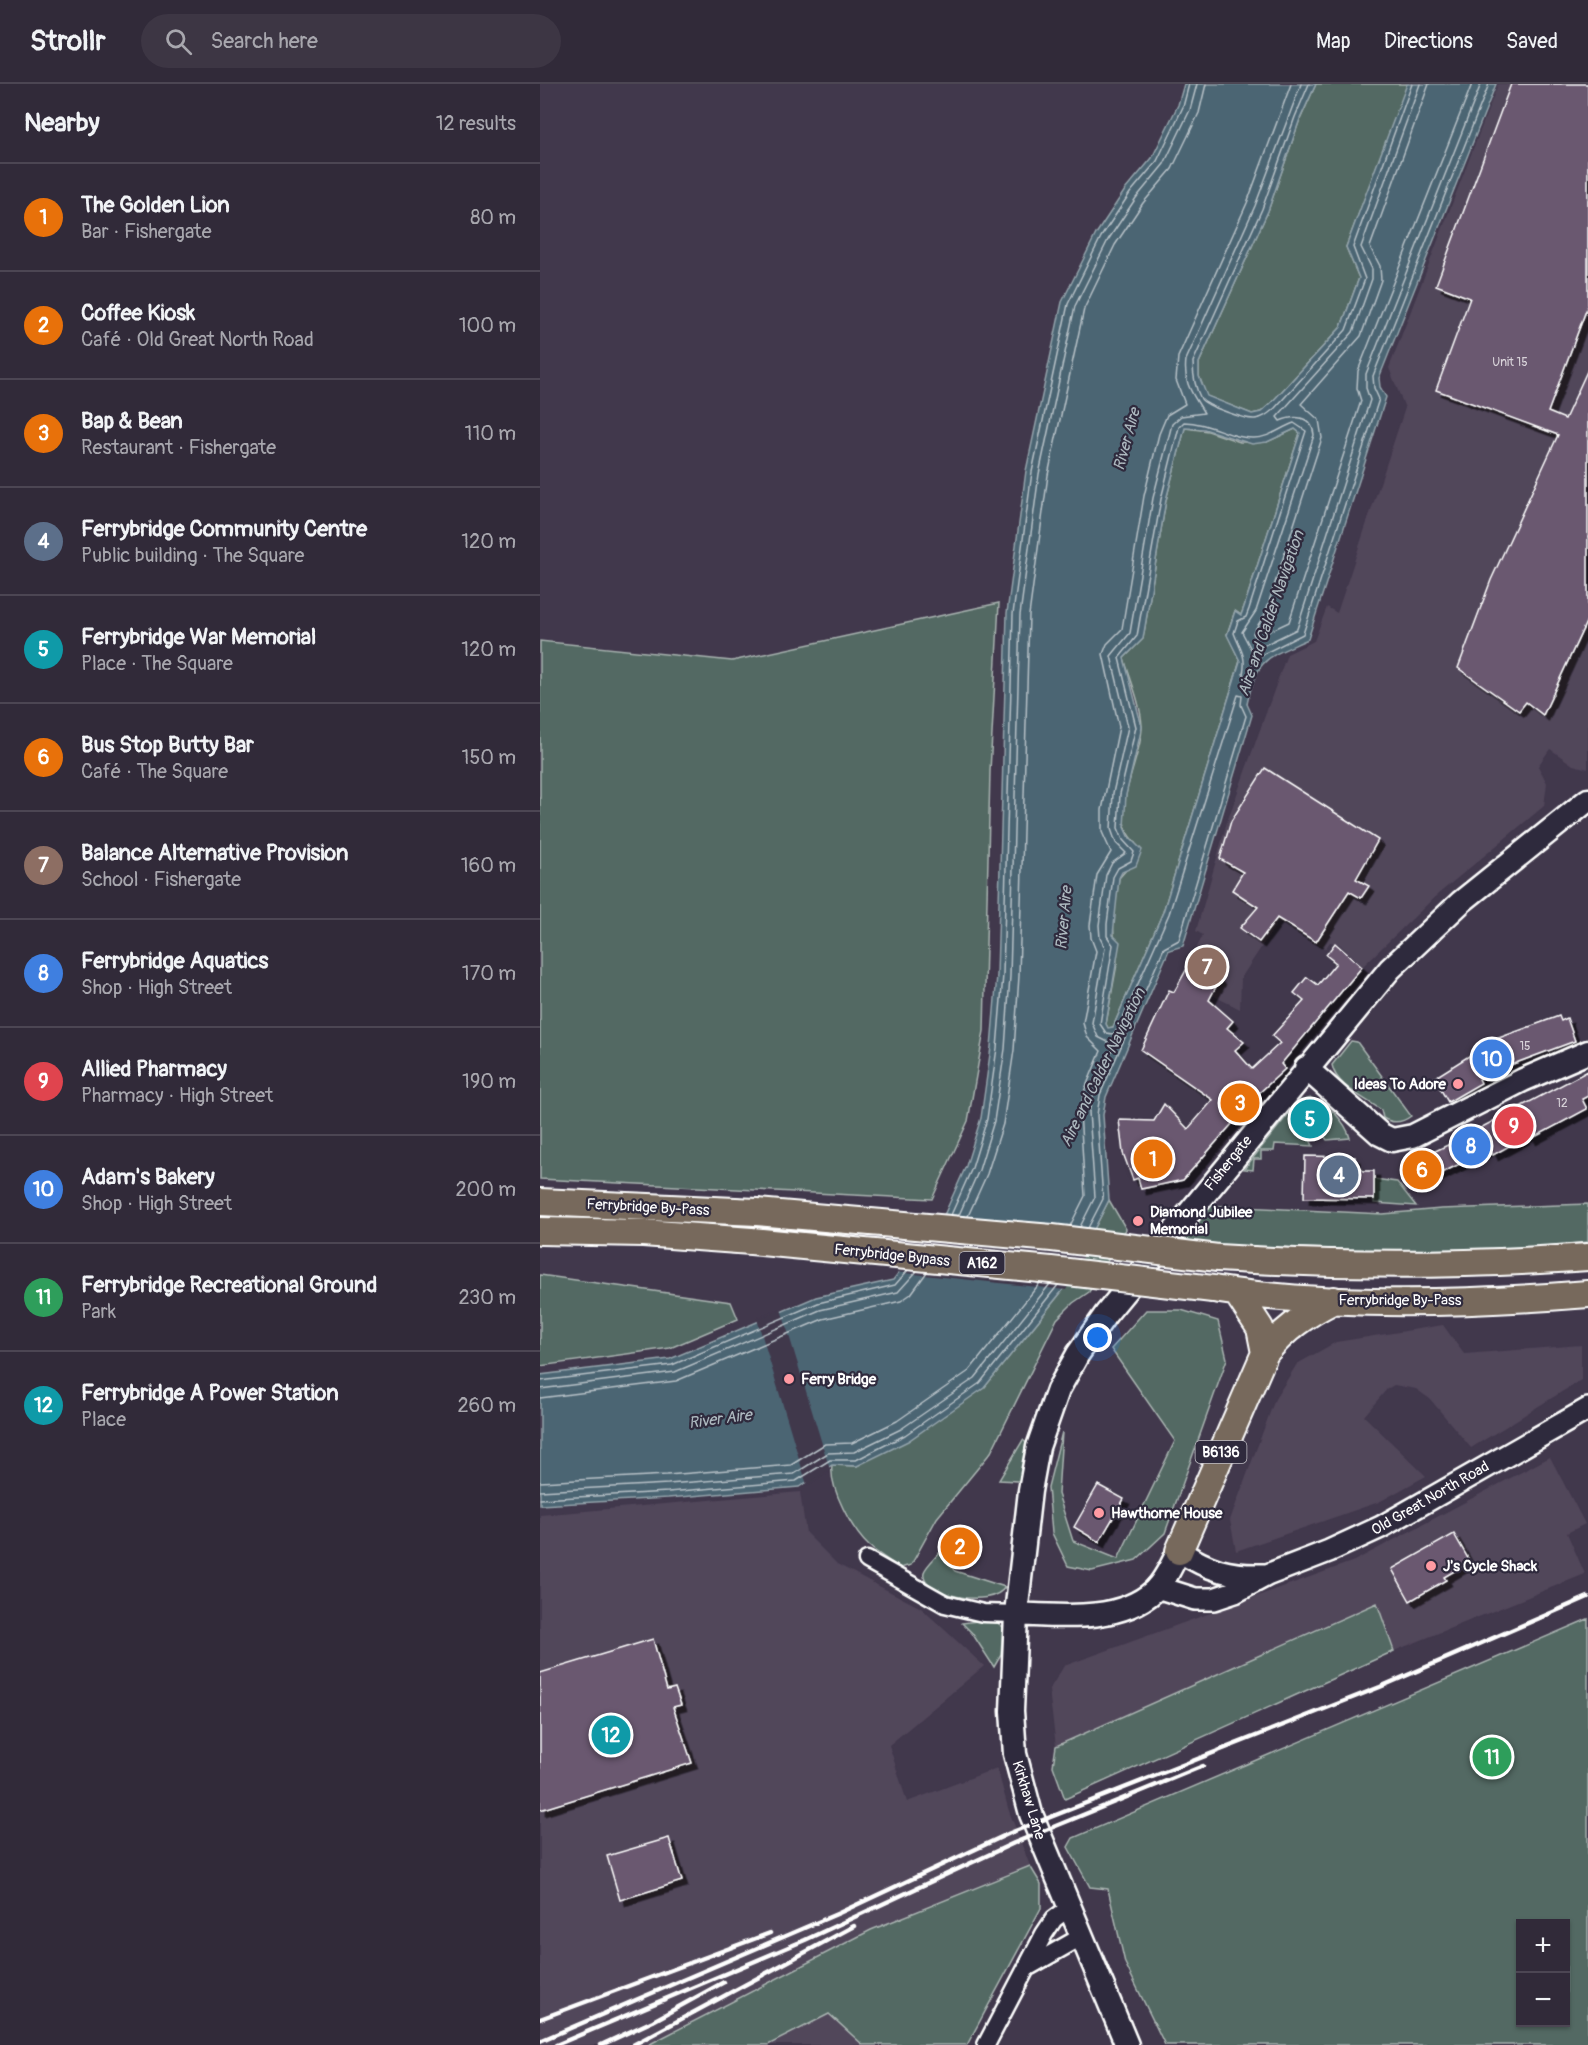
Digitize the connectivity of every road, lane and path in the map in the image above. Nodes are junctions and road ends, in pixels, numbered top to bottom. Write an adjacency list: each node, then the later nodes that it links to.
1 (1586, 806): 3 (main road, Fishergate)
2 (1588, 1052): 3 (main road)
3 (1306, 1068): 18 (main road, Fishergate)
4 (540, 1202): 5 (main road, Ferrybridge By-Pass / A162)
5 (757, 1212): 8 (main road, Ferrybridge Bypass / A162, bridge)
6 (540, 1231): 7 (main road, Ferrybridge By-Pass / A162)
7 (750, 1241): 9 (main road, Ferrybridge Bypass / A162, bridge)
8 (1588, 1257)
9 (1225, 1291): 11 (main road, Ferrybridge By-Pass / A162); 12 (main road)
10 (1588, 1294): 11 (main road, Ferrybridge By-Pass / A162)
11 (1334, 1300): 12 (main road)
12 (1265, 1353): 14 (main road, B6136)
13 (1588, 1409): 16 (street, Old Great North Road)
14 (1179, 1551): 16 (street, Old Great North Road); 17 (main road, B6136)
15 (867, 1560): 18 (street)
16 (1267, 1575): 17 (street, Old Great North Road)
17 (1157, 1587): 18 (main road, B6136)
18 (1016, 1614): 19 (main road, Kirkhaw Lane)
19 (1069, 1908): 20 (main road, Kirkhaw Lane); 21 (street)
20 (1081, 1937): 21 (street); 23 (main road, Kirkhaw Lane)
21 (1029, 1966): 22 (street)
22 (986, 2045)
23 (1127, 2045)

